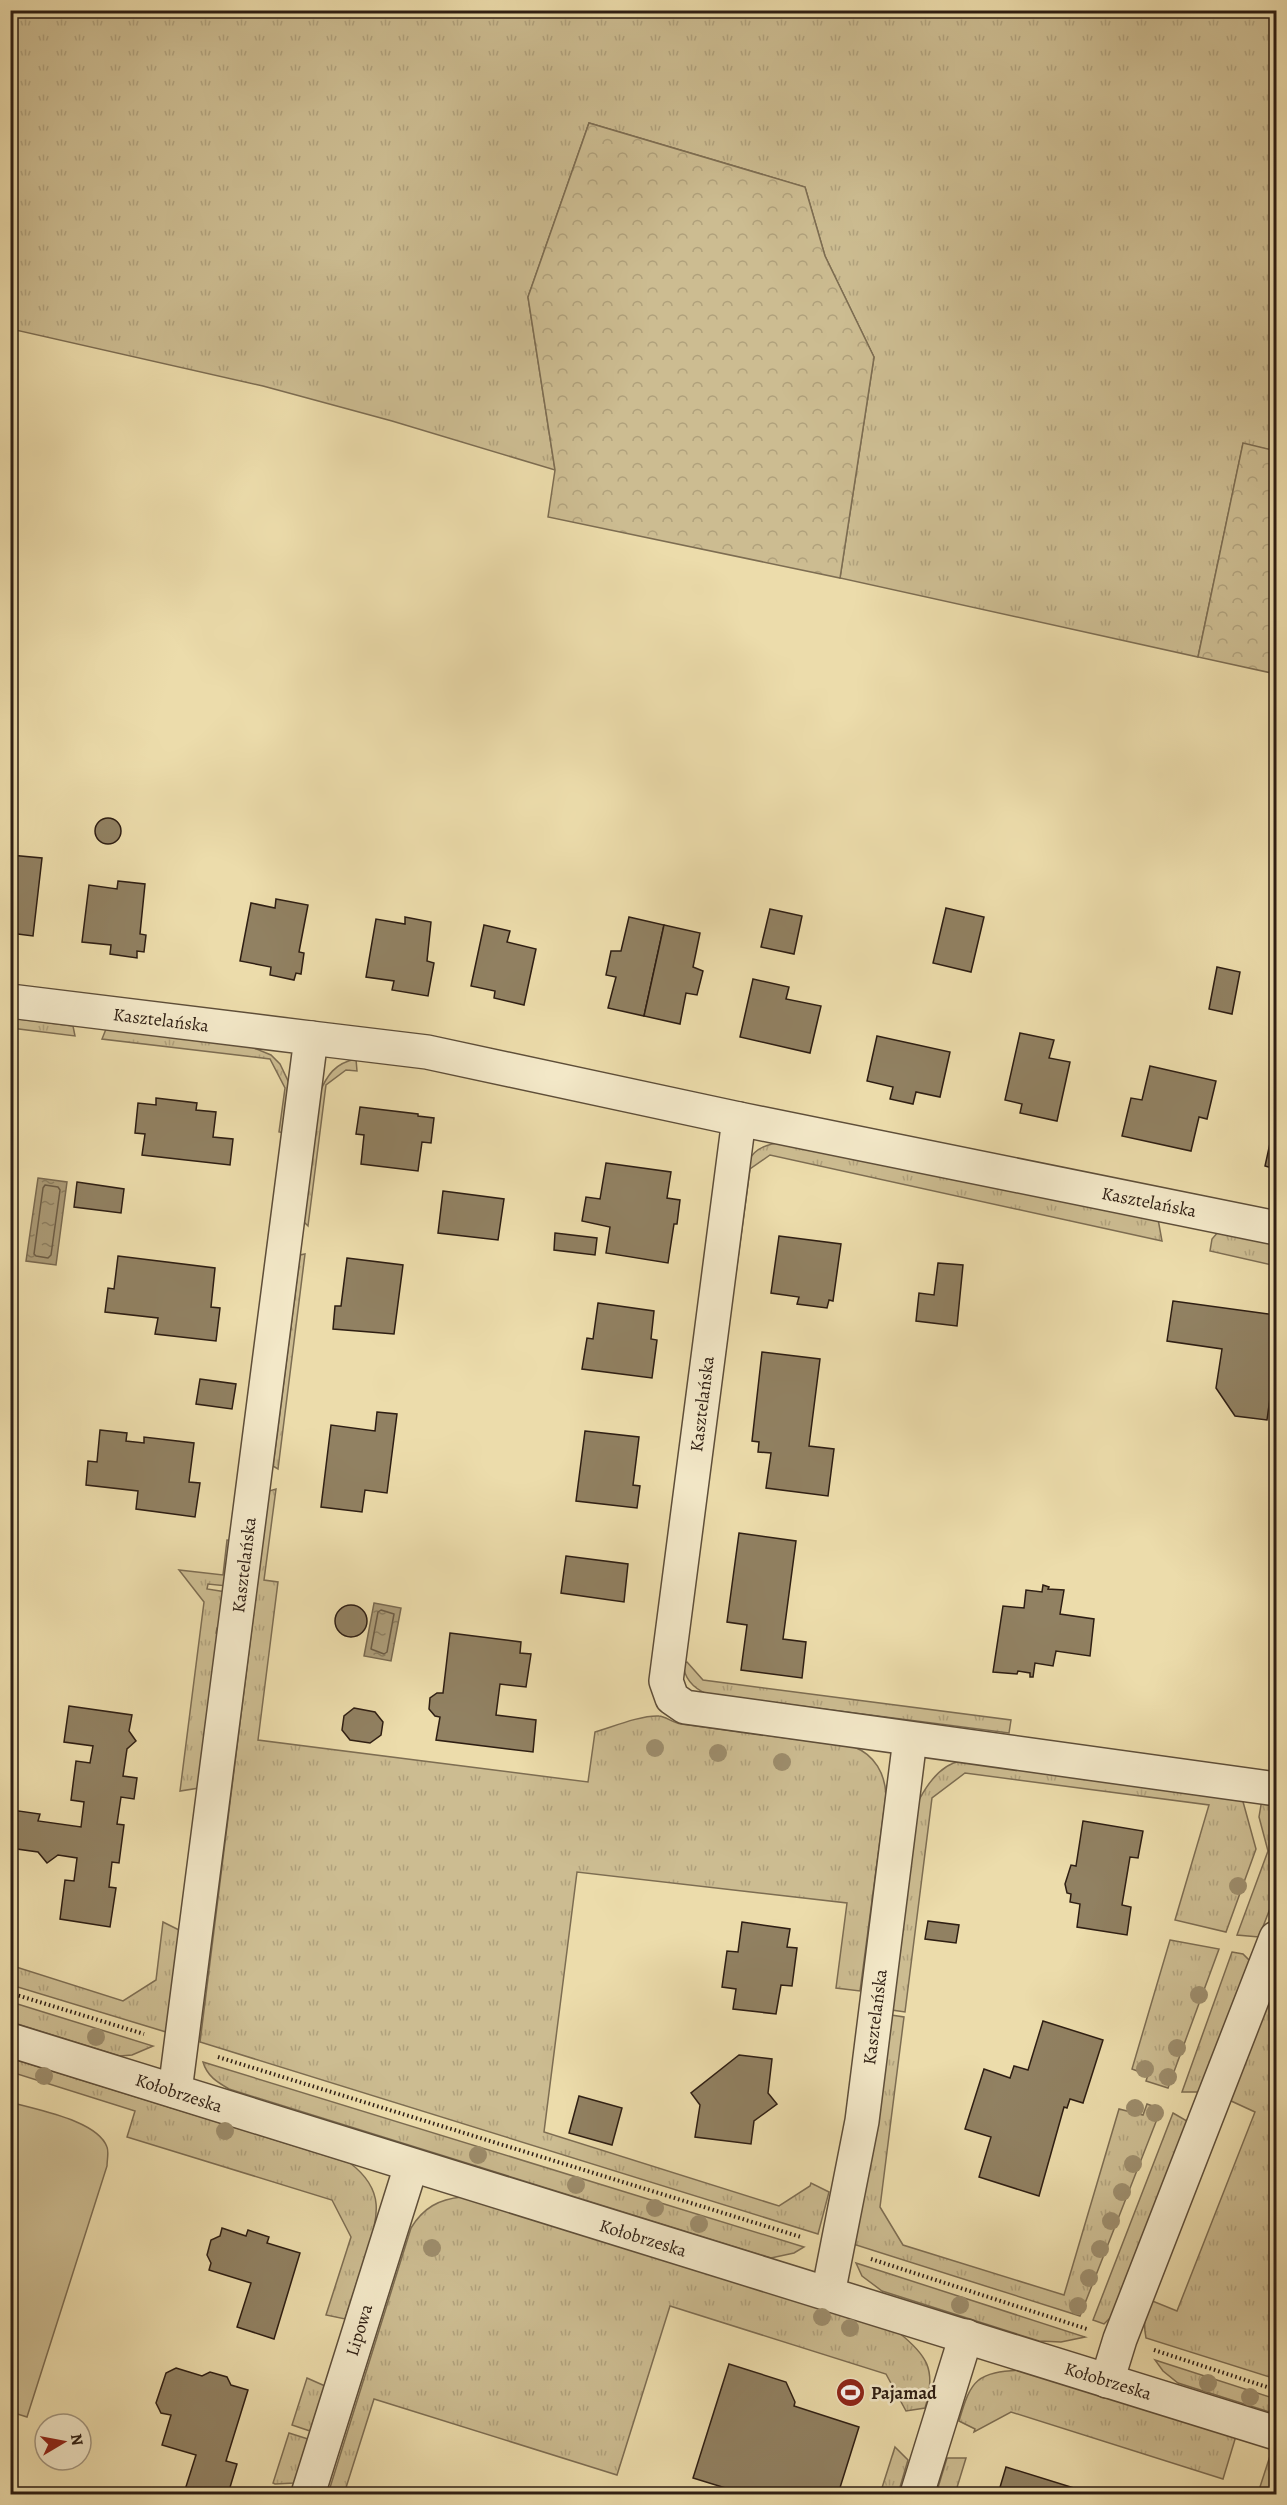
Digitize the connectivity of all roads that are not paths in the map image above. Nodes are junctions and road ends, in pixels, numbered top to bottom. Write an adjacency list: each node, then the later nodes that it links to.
1 (10, 1001): 2 (street, Kasztelańska)
2 (311, 1038): 3 (street, Kasztelańska); 9 (street, Kasztelańska)
3 (739, 1119): 4 (street, Kasztelańska); 5 (street, Kasztelańska)
4 (1276, 1228)
5 (910, 1739): 6 (street, Kasztelańska); 11 (street, Kasztelańska)
6 (1276, 1789)
7 (1276, 1938): 13 (street)
8 (10, 2040): 9 (street, Kołobrzeska)
9 (176, 2091): 10 (street, Kołobrzeska)
10 (411, 2166): 11 (street, Kołobrzeska); 15 (street, Lipowa)
11 (828, 2294): 12 (street, Kołobrzeska)
12 (966, 2336): 13 (street, Kołobrzeska); 16 (street)
13 (1107, 2380): 14 (street, Kołobrzeska)
14 (1276, 2433)
15 (308, 2494)
16 (917, 2494)

